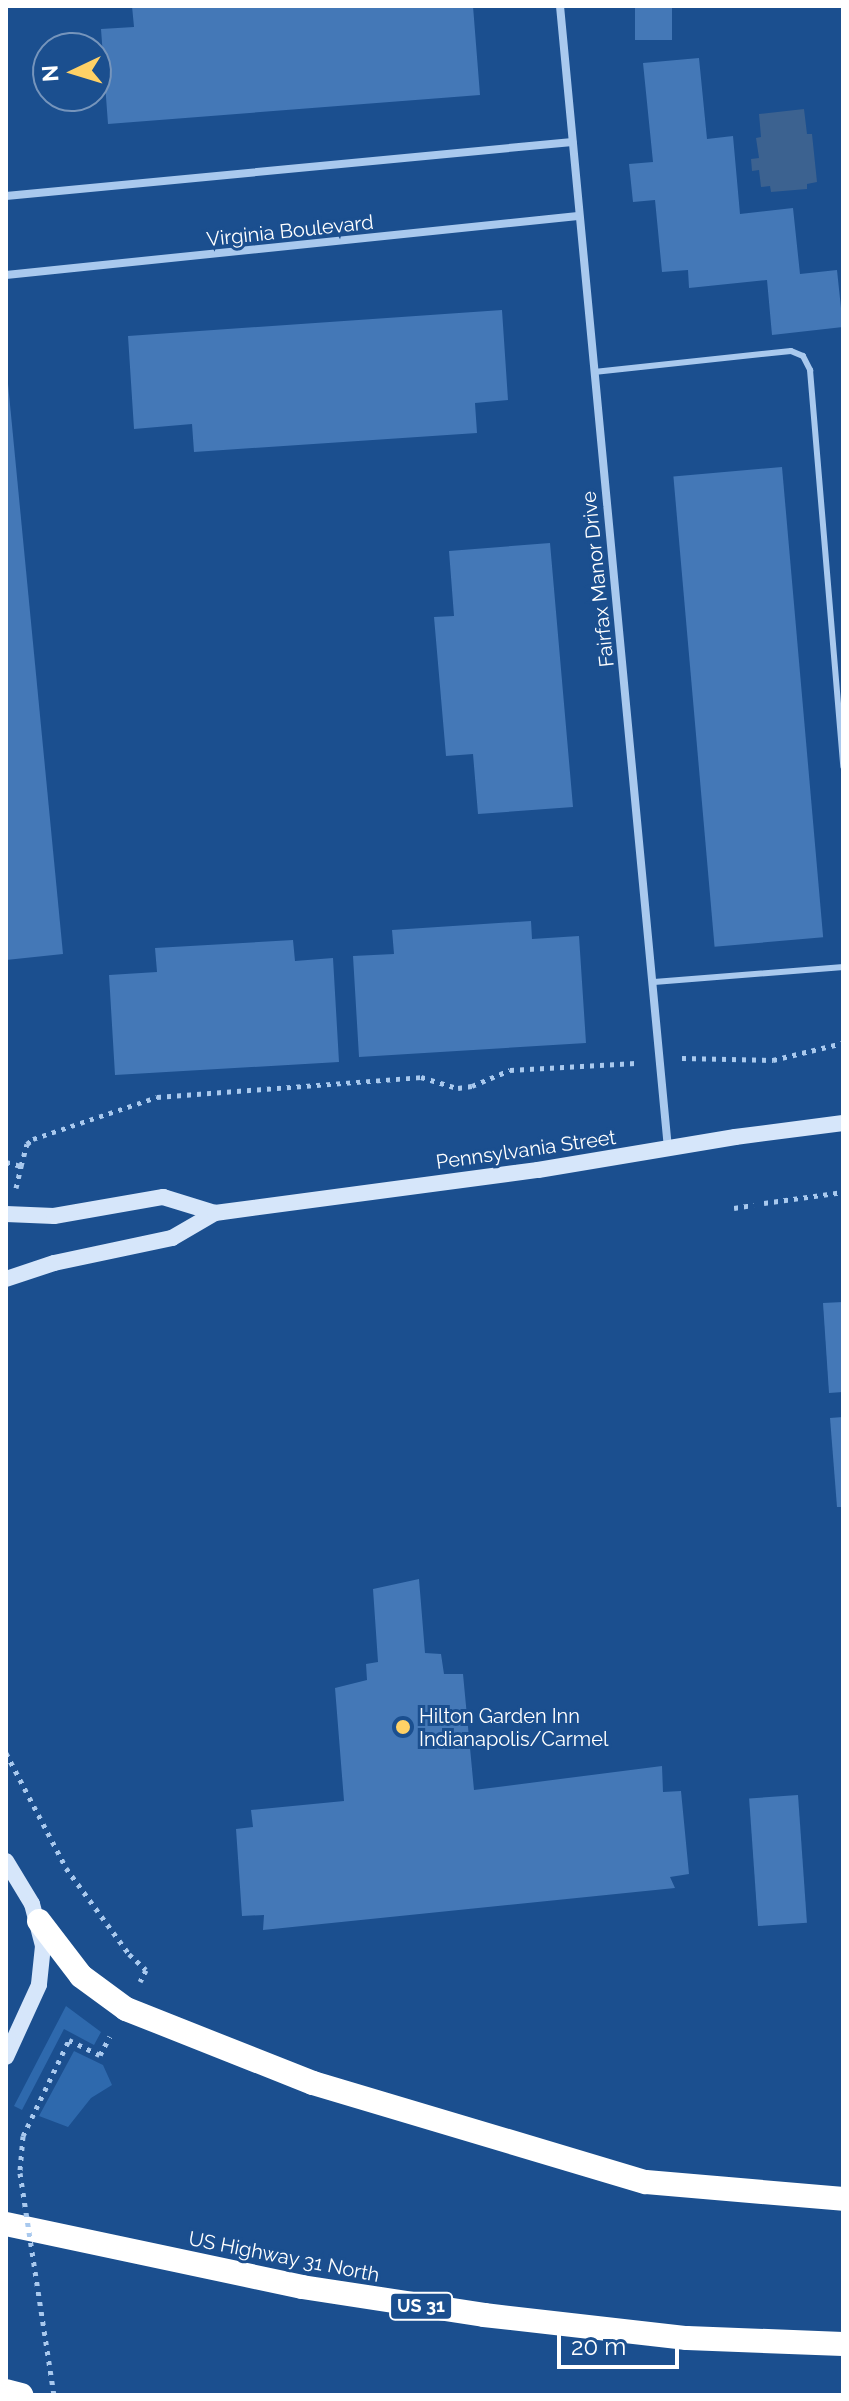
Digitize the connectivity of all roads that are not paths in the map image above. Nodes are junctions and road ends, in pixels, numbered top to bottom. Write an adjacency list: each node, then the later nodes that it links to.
1 (560, 6): 2 (street, Fairfax Manor Drive)
2 (572, 142): 3 (street); 4 (street, Fairfax Manor Drive)
3 (6, 196)
4 (578, 216): 5 (street, Virginia Boulevard); 6 (street, Fairfax Manor Drive)
5 (6, 275)
6 (594, 372): 7 (lane); 9 (street, Fairfax Manor Drive)
7 (843, 767)
8 (843, 967): 9 (lane)
9 (654, 982): 11 (street, Fairfax Manor Drive)
10 (843, 1123): 11 (main road, Pennsylvania Street)
11 (668, 1148): 12 (main road, Pennsylvania Street)
12 (215, 1213): 13 (main road, Pennsylvania Street); 14 (main road, Pennsylvania Street)
13 (6, 1214)
14 (6, 1279)
15 (6, 1861): 16 (main road)
16 (39, 1921): 17 (main road); 18 (highway)
17 (6, 2057)
18 (843, 2199)
19 (6, 2224): 20 (highway, US Highway 31 North / US 31)
20 (843, 2344)
21 (6, 2391): 22 (highway)
22 (21, 2395)

